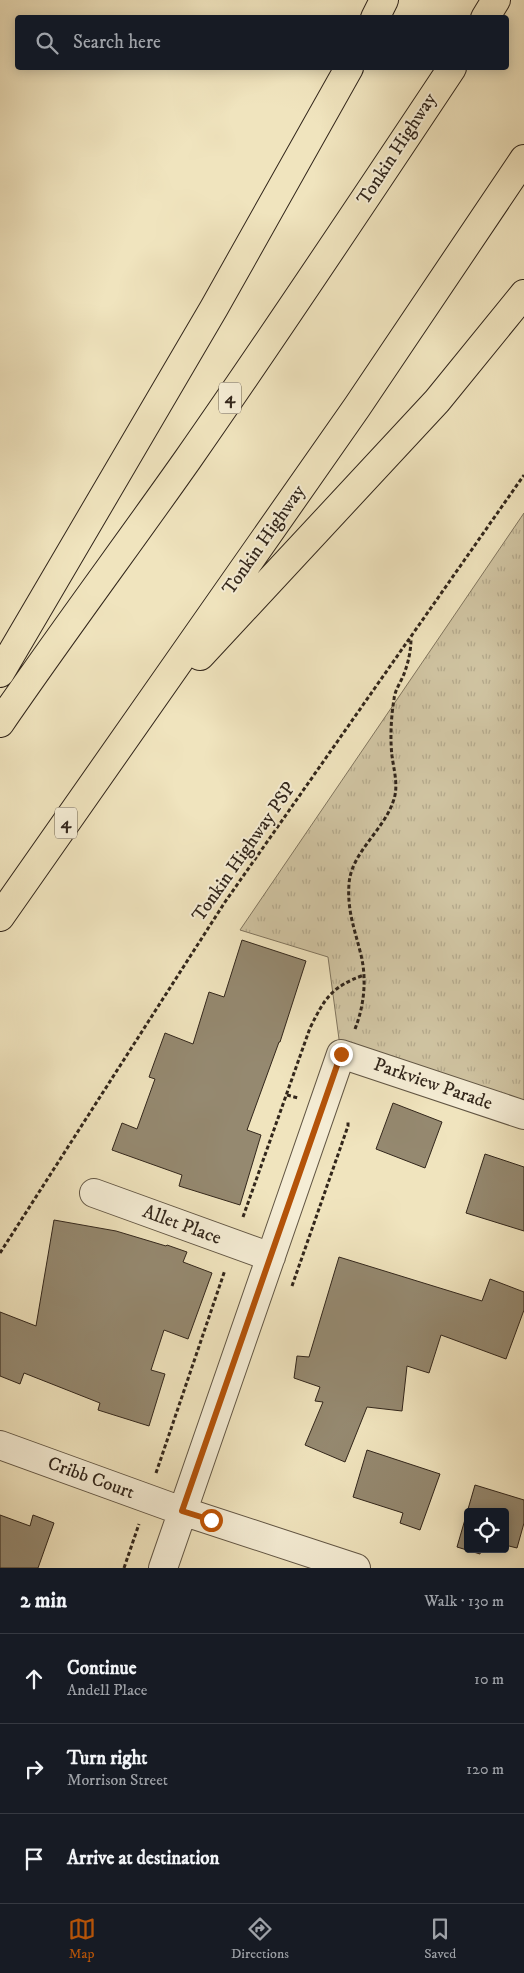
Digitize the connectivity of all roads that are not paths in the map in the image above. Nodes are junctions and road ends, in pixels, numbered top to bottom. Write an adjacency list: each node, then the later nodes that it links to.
1 (384, 0): 3 (highway)
2 (496, 0): 4 (highway)
3 (376, 15)
4 (486, 15)
5 (348, 70): 9 (highway)
6 (451, 70): 10 (highway, Tonkin Highway / 4)
7 (524, 159): 11 (highway, Tonkin Highway / 4)
8 (524, 294): 11 (highway)
9 (0, 673)
10 (0, 723)
11 (133, 729): 12 (highway, Tonkin Highway / 4)
12 (0, 917)
13 (524, 1115): 15 (street, Parkview Parade)
14 (94, 1192): 15 (street, Allet Place)
15 (271, 1257): 17 (street)
16 (0, 1445): 17 (street, Cribb Court)
17 (182, 1511): 18 (street); 19 (street, Cribb Court)
18 (162, 1568)
19 (356, 1568)

